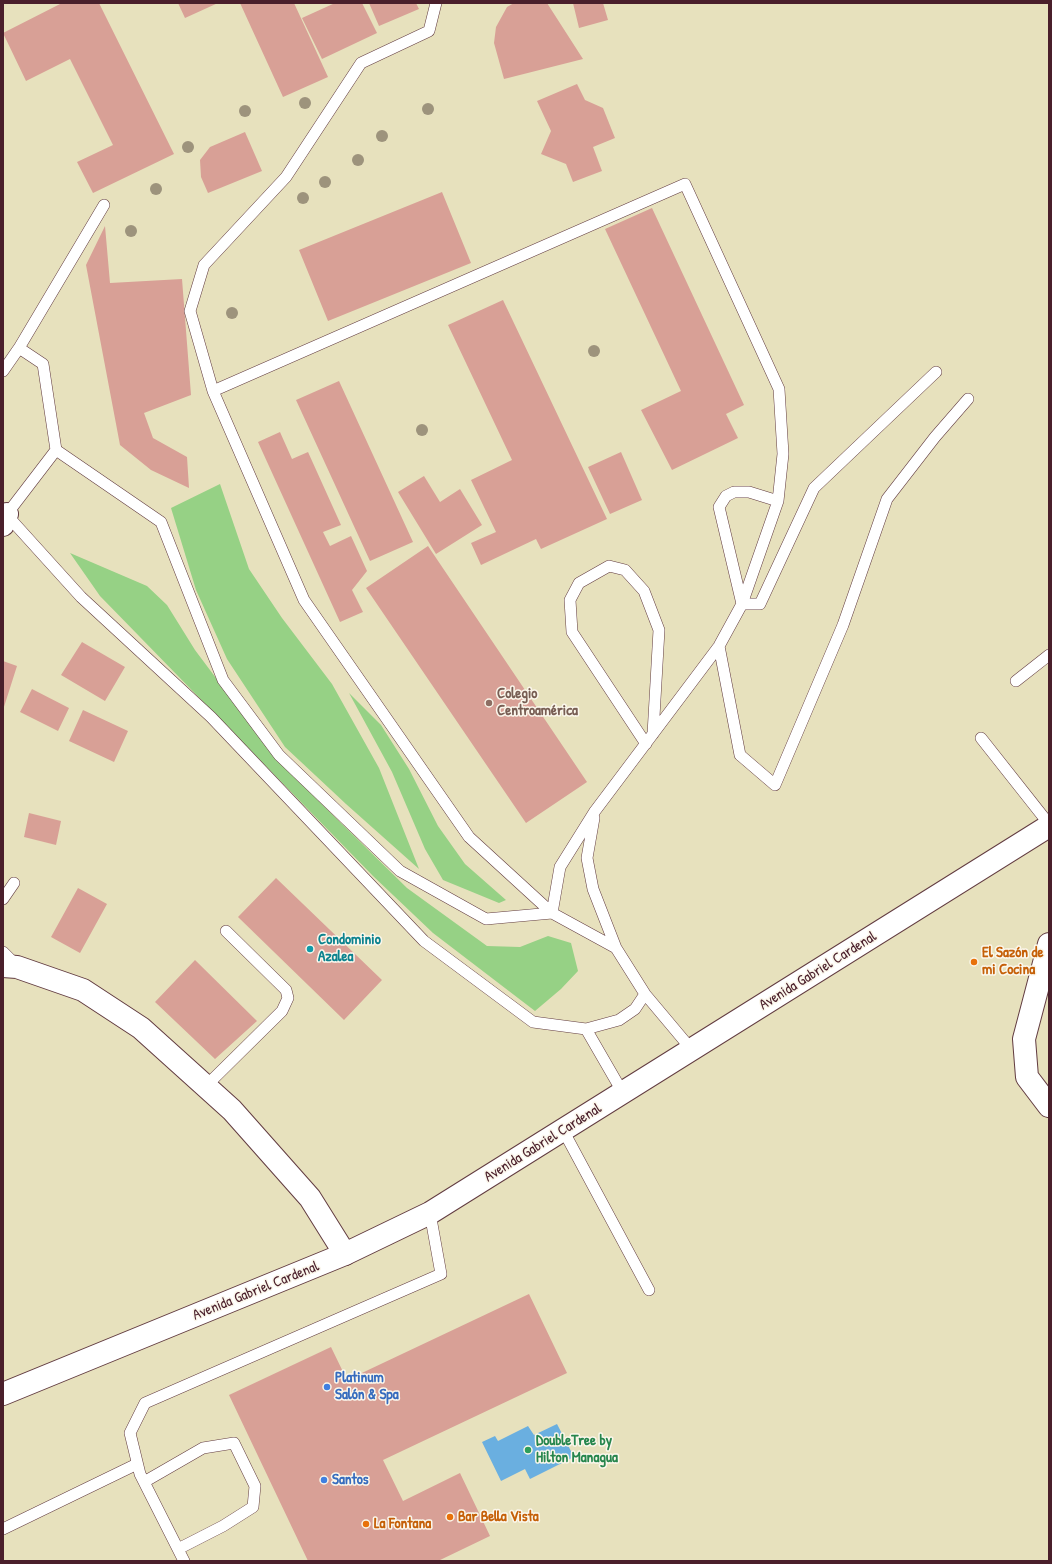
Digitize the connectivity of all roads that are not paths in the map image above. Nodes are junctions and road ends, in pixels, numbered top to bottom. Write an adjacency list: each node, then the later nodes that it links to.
1 (436, 3): 6 (lane)
2 (104, 205): 3 (lane)
3 (19, 348): 4 (lane); 8 (lane)
4 (3, 371)
5 (936, 372): 11 (lane)
6 (213, 391): 9 (lane); 21 (lane)
7 (968, 399): 12 (lane)
8 (56, 450): 10 (lane); 21 (lane)
9 (778, 501): 11 (lane); 11 (lane)
10 (4, 517): 27 (lane)
11 (742, 604): 12 (lane)
12 (719, 646): 16 (lane)
13 (1049, 656): 14 (lane)
14 (1016, 681)
15 (981, 738): 18 (lane)
16 (649, 739): 16 (lane); 17 (lane)
17 (595, 811): 21 (lane); 24 (lane)
18 (1049, 825): 28 (street, Avenida Gabriel Cardenal)
19 (14, 883): 20 (lane)
20 (3, 899)
21 (552, 912): 24 (lane)
22 (226, 931): 29 (lane)
23 (1049, 944): 31 (street)
24 (616, 948): 26 (lane)
25 (8, 962): 29 (street)
26 (645, 994): 27 (lane); 28 (lane)
27 (586, 1030): 30 (lane)
28 (692, 1050): 30 (street, Avenida Gabriel Cardenal)
29 (206, 1086): 34 (street)
30 (623, 1093): 32 (street, Avenida Gabriel Cardenal)
31 (1049, 1106)
32 (563, 1130): 33 (street, Avenida Gabriel Cardenal); 35 (lane)
33 (430, 1213): 34 (street, Avenida Gabriel Cardenal); 37 (lane)
34 (345, 1254): 36 (street, Avenida Gabriel Cardenal)
35 (649, 1290)
36 (3, 1394)
37 (137, 1464): 38 (lane); 39 (lane)
38 (144, 1482): 40 (lane); 40 (lane)
39 (3, 1529)
40 (178, 1549): 41 (lane)
41 (184, 1561)

